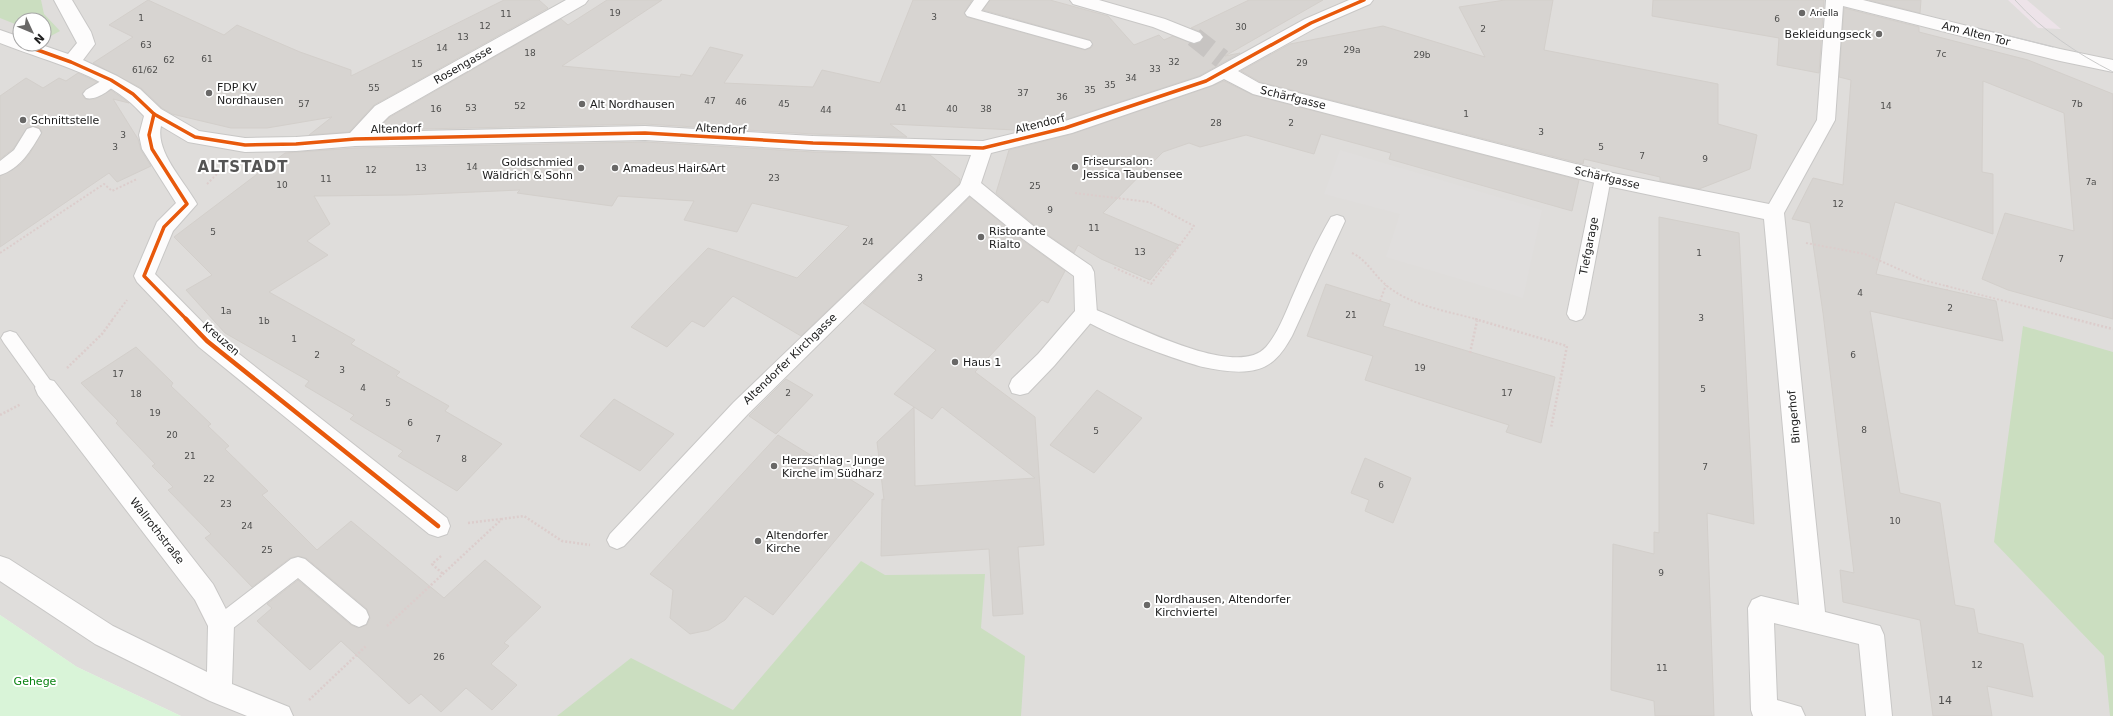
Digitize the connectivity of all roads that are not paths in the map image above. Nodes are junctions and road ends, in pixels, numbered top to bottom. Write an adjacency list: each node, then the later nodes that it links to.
1 (63, 0): 13 (street)
2 (579, 0): 20 (street, Rosengasse)
3 (982, 0): 11 (lane)
4 (1079, 0): 9 (street)
5 (1363, 0): 14 (street, Altendorf)
6 (1835, 0): 25 (street)
7 (1840, 0): 15 (street, Am Alten Tor)
8 (0, 36): 10 (street, Altendorf)
9 (1194, 37)
10 (12, 41)
11 (1085, 44)
12 (43, 52): 13 (street, Altendorf)
13 (71, 62): 16 (street, Altendorf)
14 (1226, 66): 21 (street, Altendorf); 23 (street, Schärfgasse)
15 (2113, 66)
16 (111, 80): 17 (lane); 18 (street, Altendorf)
17 (90, 94)
18 (154, 114): 20 (street, Altendorf); 32 (street, Kreuzen)
19 (33, 133): 22 (lane)
20 (355, 139): 21 (street, Altendorf)
21 (983, 148): 24 (street, Altendorfer Kirchgasse)
22 (0, 169)
23 (1603, 178): 25 (street, Schärfgasse); 28 (lane, Tiefgarage)
24 (970, 184): 27 (street); 33 (lane, Altendorfer Kirchgasse)
25 (1774, 213): 36 (street, Bingerhof)
26 (1336, 221): 27 (lane)
27 (1086, 313): 30 (street)
28 (1576, 314)
29 (10, 338): 31 (lane)
30 (1020, 386)
31 (46, 388): 37 (street, Wallrothstraße)
32 (438, 526)
33 (617, 540)
34 (0, 567): 38 (street)
35 (359, 617): 37 (lane)
36 (1813, 621): 40 (street); 41 (street)
37 (221, 625): 38 (street, Wallrothstraße)
38 (219, 692): 39 (street)
39 (280, 716)
40 (1792, 716)
41 (1878, 716)

